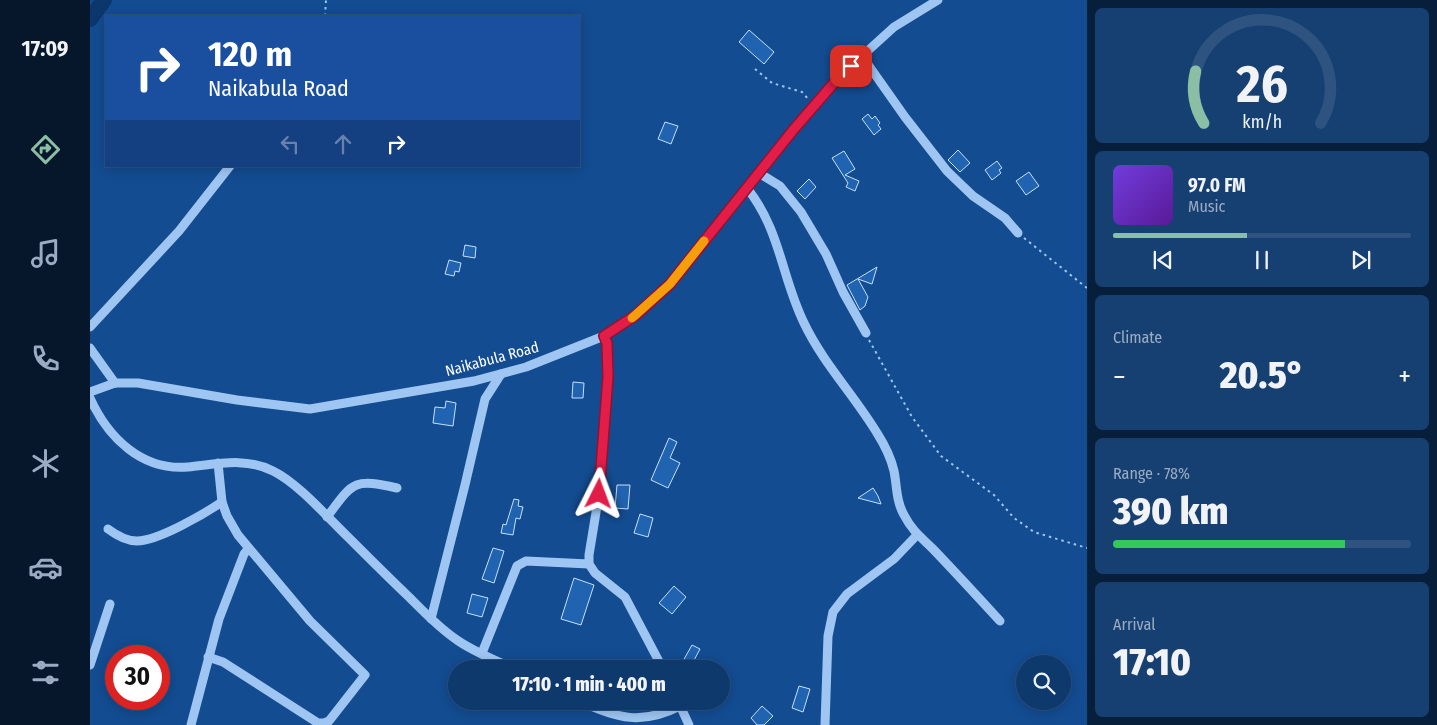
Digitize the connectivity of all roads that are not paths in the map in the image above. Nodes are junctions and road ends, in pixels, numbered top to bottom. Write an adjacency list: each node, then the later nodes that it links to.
1 (938, 0): 2 (street, Naikabula Road)
2 (862, 56): 4 (street, Naikabula Road); 6 (street)
3 (229, 167): 7 (street)
4 (758, 173): 5 (street, Naikabula Road); 8 (street)
5 (747, 188): 9 (street, Naikabula Road); 20 (street)
6 (1018, 233)
7 (90, 327)
8 (866, 334)
9 (604, 336): 11 (street, Naikabula Road); 22 (street)
10 (90, 348): 12 (street)
11 (501, 374): 12 (street, Naikabula Road); 24 (street)
12 (115, 382): 13 (street, Naikabula Road)
13 (90, 392)
14 (90, 398): 15 (street)
15 (218, 463): 17 (street); 18 (street)
16 (397, 488): 18 (street)
17 (222, 502): 19 (street); 21 (street)
18 (327, 517): 24 (street)
19 (108, 529)
20 (917, 535): 25 (street); 36 (street)
21 (248, 549): 27 (street); 27 (street)
22 (589, 564): 26 (street); 29 (street)
23 (110, 604): 30 (street)
24 (431, 619): 26 (street)
25 (1000, 621)
26 (482, 653): 28 (street)
27 (208, 657): 34 (street)
28 (496, 660)
29 (658, 660)
30 (90, 665)
31 (600, 710): 32 (street)
32 (668, 710)
33 (682, 710): 35 (street)
34 (191, 725)
35 (689, 725)
36 (825, 725)

